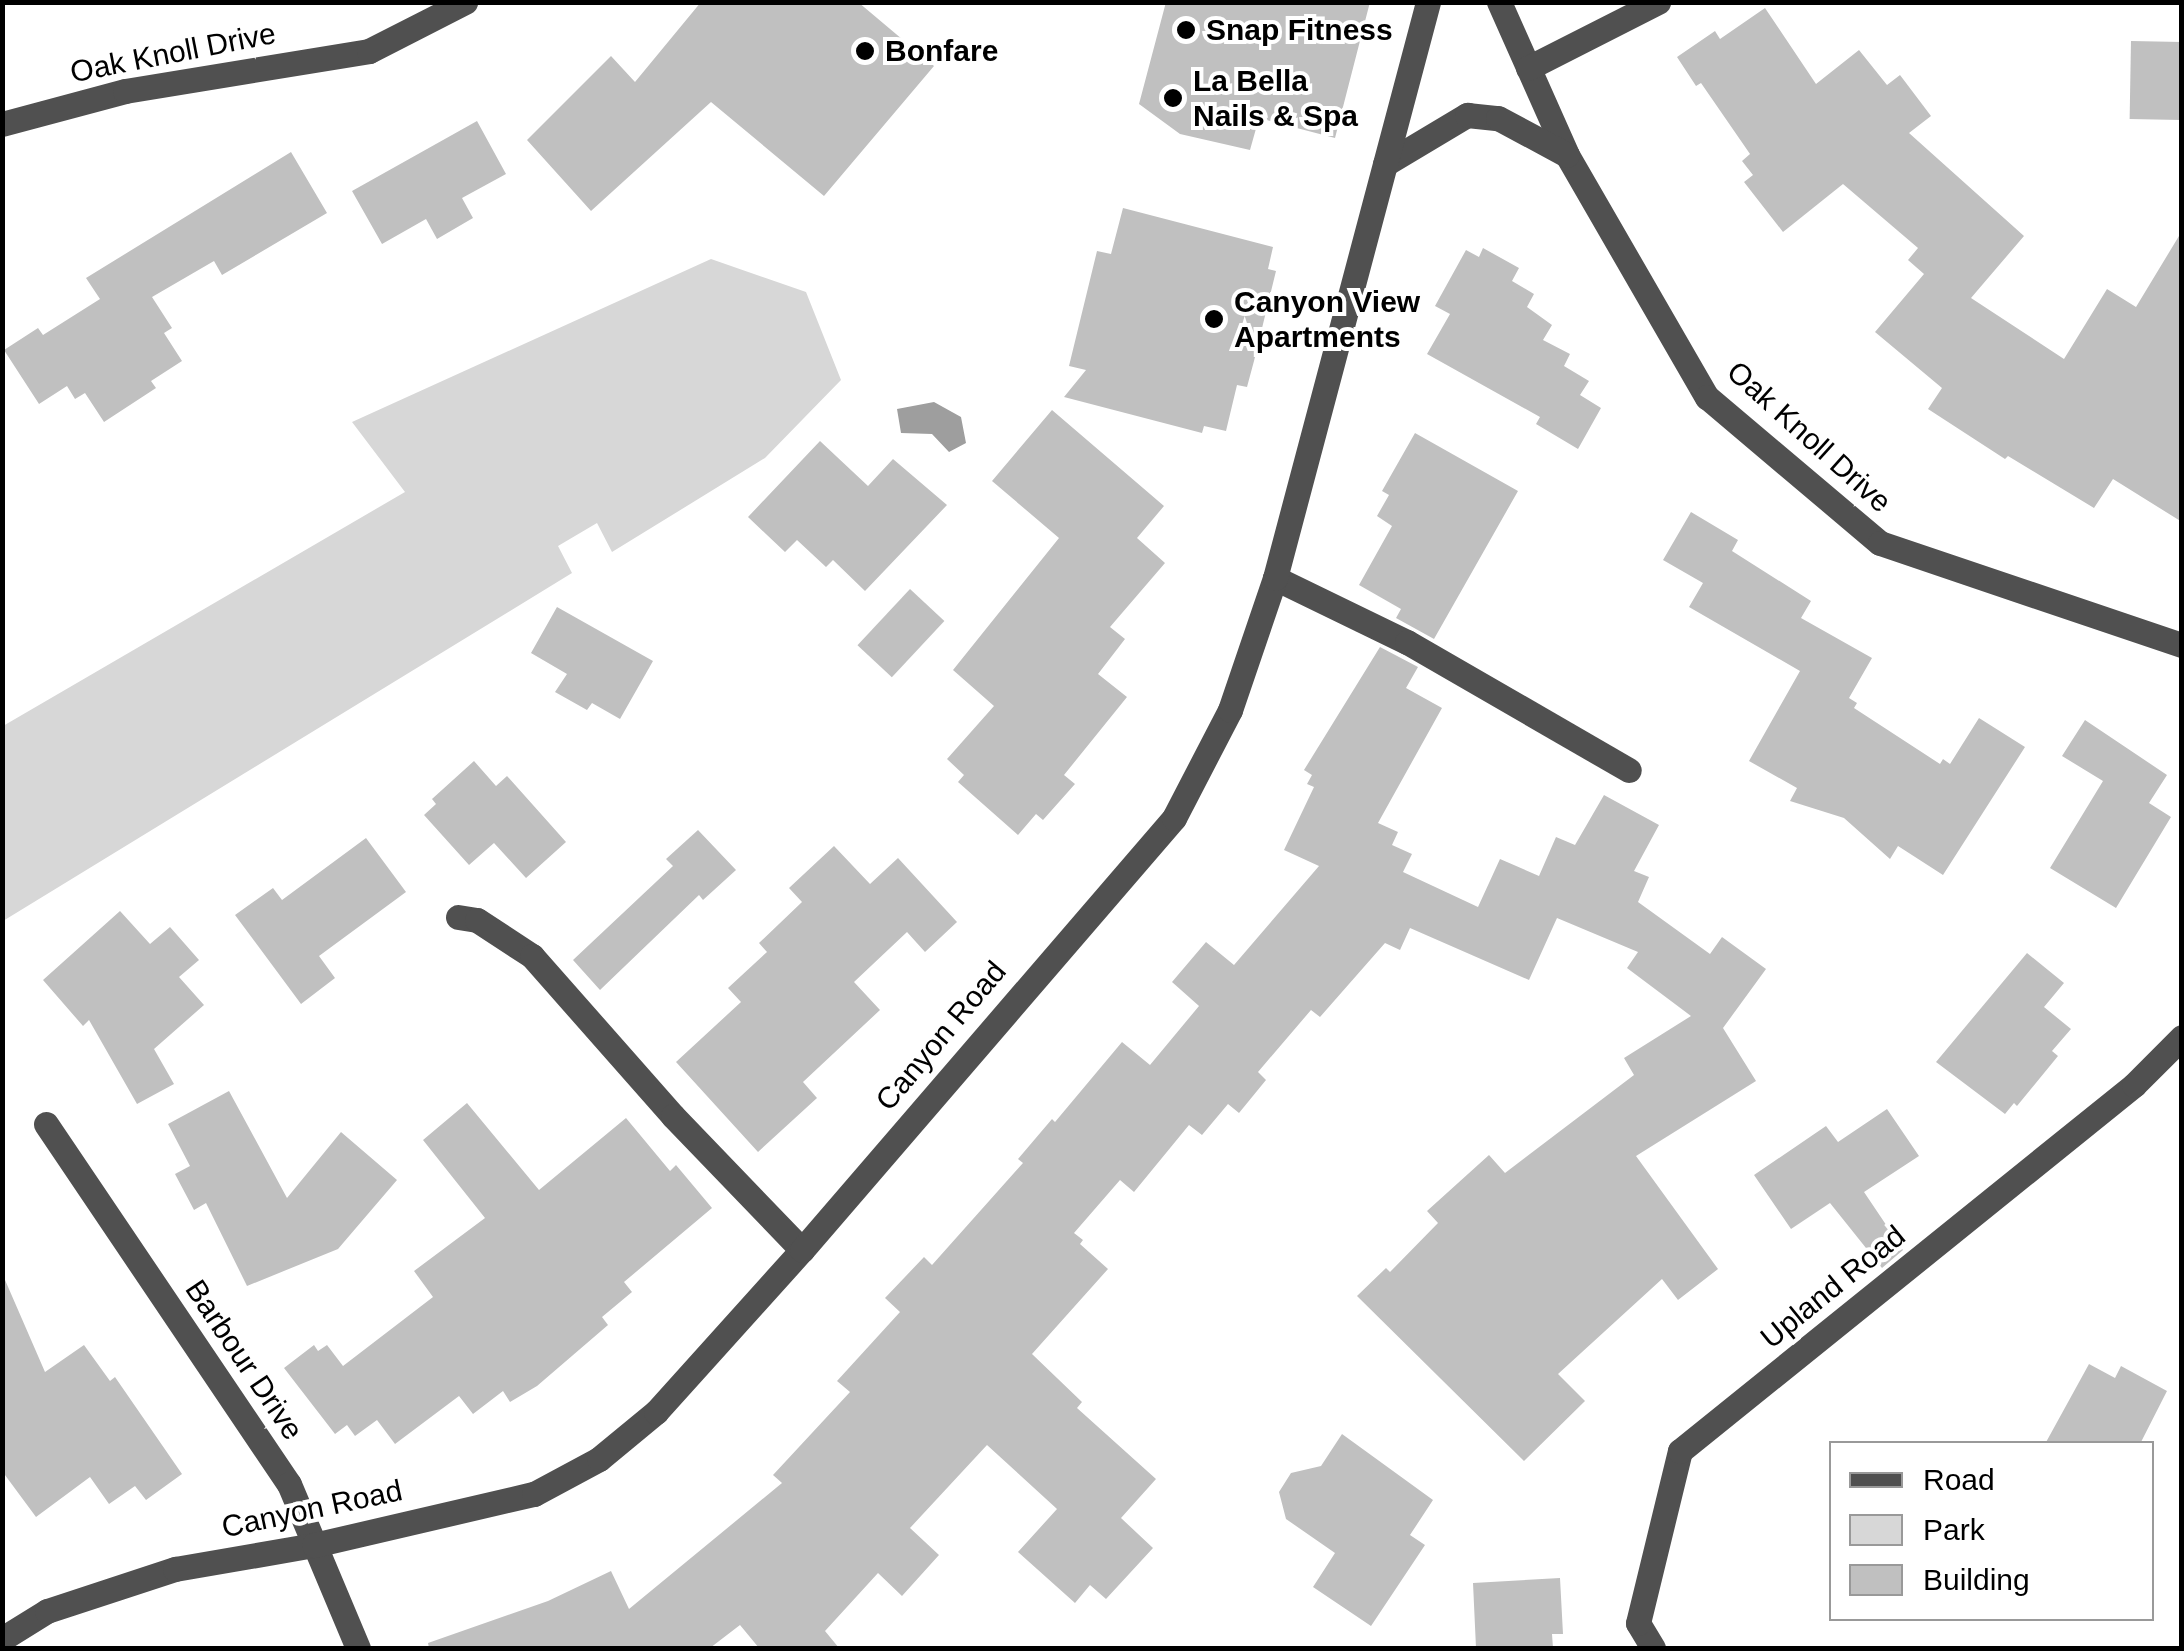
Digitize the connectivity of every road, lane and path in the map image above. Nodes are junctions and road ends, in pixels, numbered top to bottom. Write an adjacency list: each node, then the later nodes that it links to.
1 (465, 2): 6 (street, Oak Knoll Drive)
2 (1428, 2): 8 (street, Canyon Road)
3 (1499, 2): 5 (street, Oak Knoll Drive)
4 (1658, 2): 5 (street)
5 (1528, 68): 7 (street, Oak Knoll Drive)
6 (2, 124)
7 (1567, 155): 8 (street); 10 (street, Oak Knoll Drive)
8 (1384, 164): 9 (street, Canyon Road)
9 (1275, 578): 11 (street); 15 (street, Canyon Road)
10 (2182, 645)
11 (1629, 770)
12 (458, 917): 15 (street)
13 (2182, 1037): 19 (street, Upland Road)
14 (46, 1124): 16 (street, Barbour Drive)
15 (802, 1250): 16 (street, Canyon Road)
16 (314, 1544): 17 (street, Canyon Road); 18 (street, Barbour Drive)
17 (2, 1640)
18 (358, 1648)
19 (1653, 1648)

